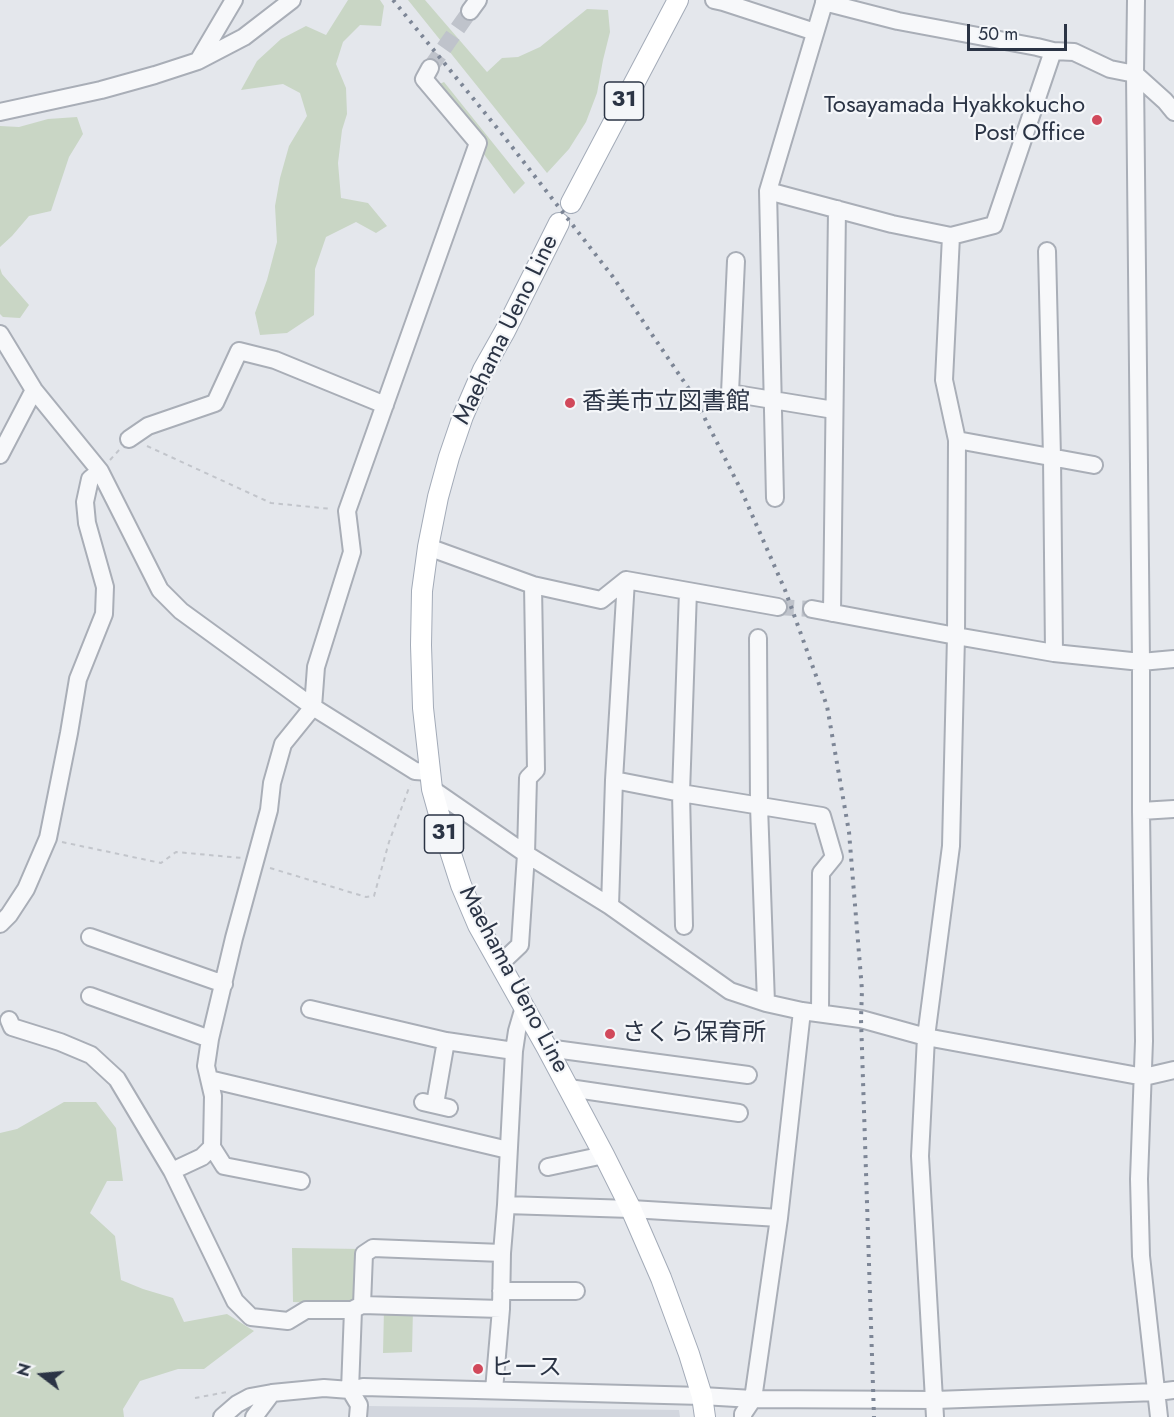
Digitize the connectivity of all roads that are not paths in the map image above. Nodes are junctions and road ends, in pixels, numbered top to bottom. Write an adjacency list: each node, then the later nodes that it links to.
1 (234, 0): 9 (street)
2 (292, 0): 9 (street)
3 (678, 0): 15 (main road, 31)
4 (714, 0): 7 (street)
5 (1137, 0): 11 (street)
6 (824, 1): 7 (street); 8 (street)
7 (815, 32): 14 (street)
8 (1053, 51): 11 (street); 18 (street)
9 (198, 61): 12 (street)
10 (430, 68): 24 (street)
11 (1135, 74): 13 (street); 44 (street)
12 (0, 112)
13 (1174, 112)
14 (768, 191): 16 (street); 23 (street)
15 (571, 202)
16 (837, 209): 18 (street); 25 (street)
17 (560, 224): 33 (main road, Maehama Ueno Line / 31)
18 (951, 236): 27 (street)
19 (1047, 251): 29 (street)
20 (736, 261): 23 (street)
21 (0, 334): 22 (street)
22 (34, 390): 28 (street); 31 (street)
23 (773, 400): 25 (street); 32 (street)
24 (385, 405): 26 (street); 45 (street)
25 (834, 410): 39 (street)
26 (129, 439)
27 (957, 440): 29 (street); 40 (street)
28 (0, 454)
29 (1052, 458): 30 (street); 42 (street)
30 (1094, 465)
31 (100, 471): 45 (street); 54 (street)
32 (775, 498)
33 (428, 547): 35 (street); 46 (main road, Maehama Ueno Line / 31)
34 (626, 580): 35 (street); 36 (street); 47 (street)
35 (533, 585): 52 (street)
36 (688, 591): 37 (street); 48 (street)
37 (778, 607)
38 (812, 609): 39 (street)
39 (831, 613): 40 (street)
40 (956, 636): 42 (street); 66 (street)
41 (758, 638): 49 (street)
42 (1054, 653): 44 (street)
43 (1174, 659): 44 (street)
44 (1141, 662): 51 (street)
45 (313, 707): 46 (street); 58 (street)
46 (425, 777): 52 (street); 57 (main road, Maehama Ueno Line / 31)
47 (614, 780): 48 (street); 53 (street)
48 (681, 793): 49 (street); 55 (street)
49 (759, 806): 60 (street); 64 (street)
50 (1174, 809): 51 (street)
51 (1141, 812): 73 (street)
52 (526, 854): 53 (street); 57 (street)
53 (610, 906): 60 (street)
54 (0, 924)
55 (684, 926)
56 (90, 937): 58 (street)
57 (500, 964): 61 (main road, Maehama Ueno Line / 31)
58 (224, 984): 67 (street)
59 (90, 996): 67 (street)
60 (766, 1002): 63 (street)
61 (524, 1007): 69 (main road, Maehama Ueno Line / 31); 70 (street)
62 (309, 1009): 68 (street)
63 (802, 1011): 64 (street); 86 (street)
64 (820, 1012): 66 (street)
65 (9, 1020): 82 (street)
66 (926, 1037): 73 (street); 99 (street)
67 (210, 1039): 74 (street)
68 (446, 1041): 70 (street); 76 (street)
69 (547, 1048): 72 (street); 75 (main road, Maehama Ueno Line / 31)
70 (514, 1051): 79 (street)
71 (1174, 1070): 73 (street)
72 (748, 1075)
73 (1144, 1077): 95 (street)
74 (209, 1079): 78 (street); 79 (street)
75 (568, 1088): 77 (street); 80 (main road, Maehama Ueno Line / 31)
76 (436, 1105)
77 (739, 1113)
78 (212, 1147): 82 (street); 83 (street)
79 (508, 1150): 84 (street)
80 (604, 1155): 81 (street); 85 (main road, Maehama Ueno Line / 31)
81 (548, 1167)
82 (172, 1172): 90 (street)
83 (301, 1181)
84 (506, 1205): 85 (street); 87 (street)
85 (631, 1209): 86 (street); 97 (main road, Maehama Ueno Line / 31)
86 (779, 1218): 98 (street)
87 (502, 1253): 88 (street); 90 (street)
88 (501, 1291): 89 (street); 91 (street)
89 (576, 1291)
90 (358, 1307): 91 (street); 92 (street)
91 (501, 1309): 93 (street)
92 (350, 1390): 93 (street); 96 (street); 102 (street)
93 (494, 1390): 97 (street)
94 (1174, 1390): 95 (street)
95 (1157, 1392): 99 (street); 105 (street)
96 (272, 1393): 100 (street); 101 (street)
97 (702, 1396): 98 (street); 103 (main road, Maehama Ueno Line / 31)
98 (753, 1399): 99 (street); 104 (street)
99 (935, 1409)
100 (222, 1417)
101 (254, 1417)
102 (358, 1417)
103 (705, 1417)
104 (742, 1417)
105 (1159, 1417)

